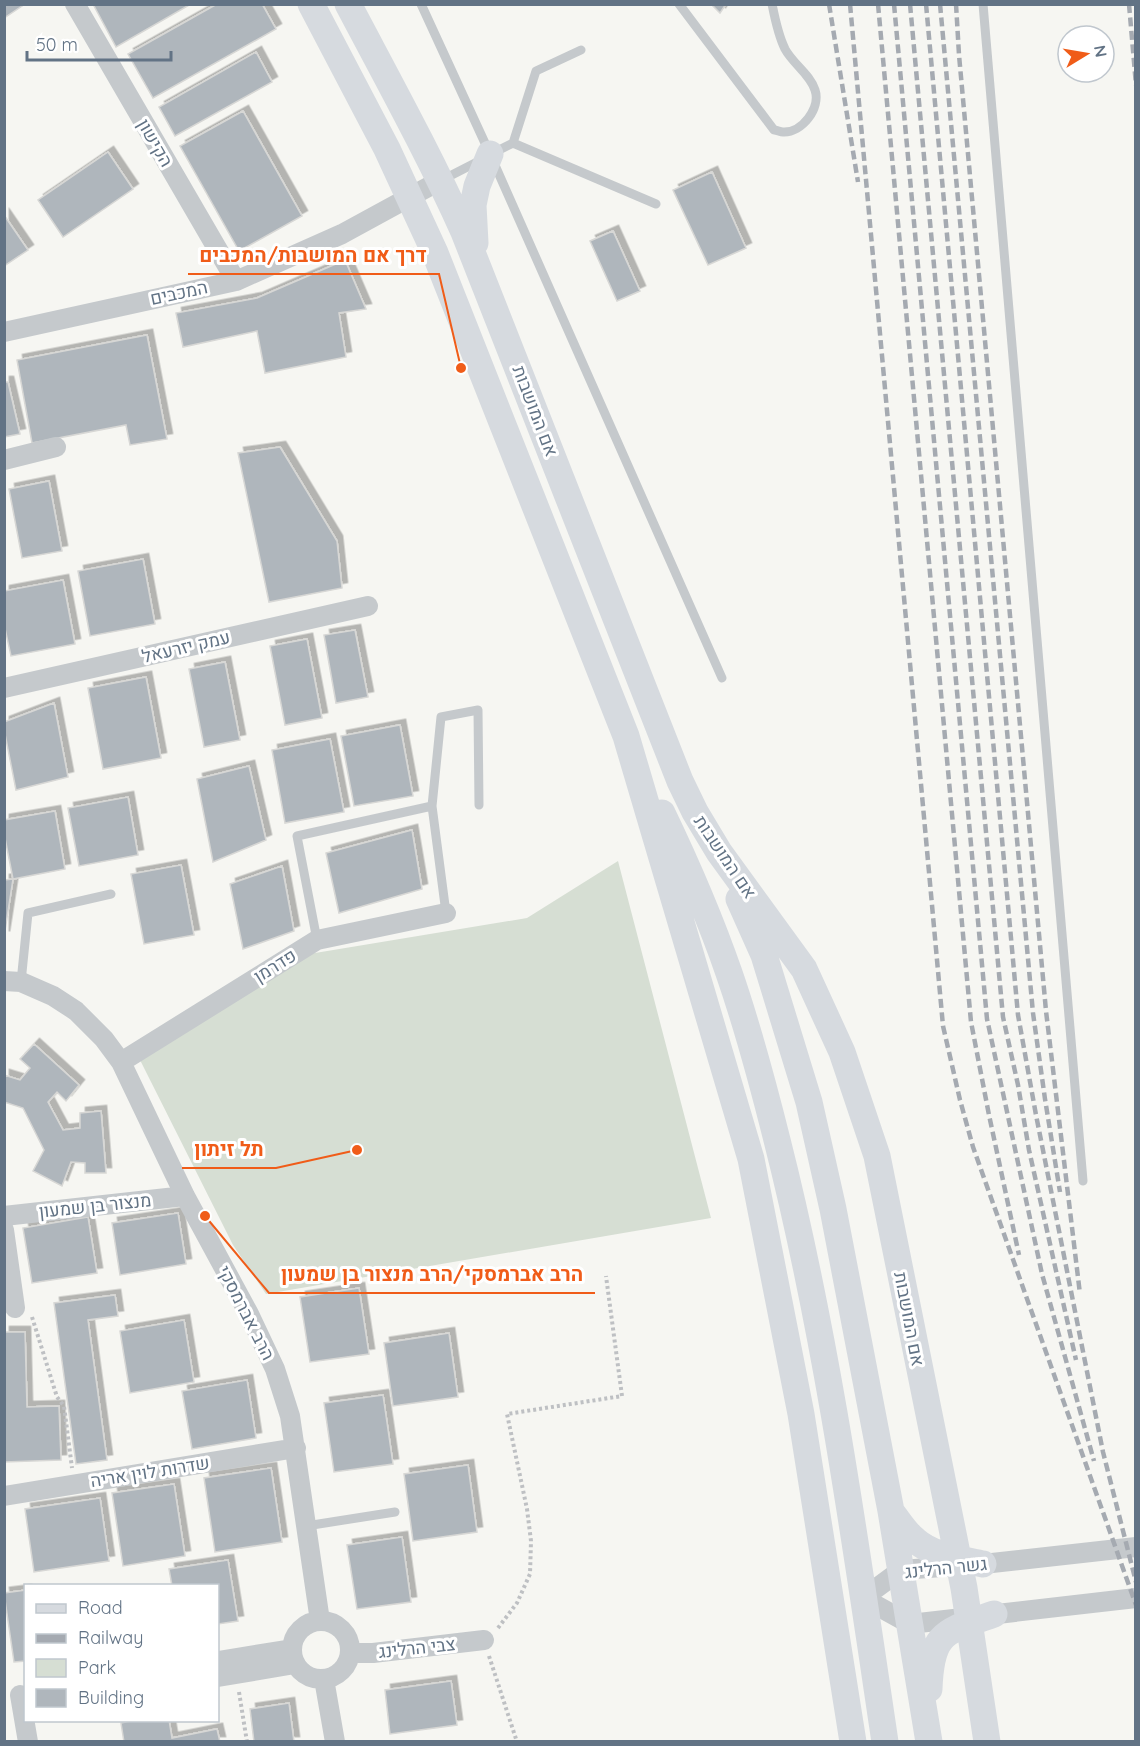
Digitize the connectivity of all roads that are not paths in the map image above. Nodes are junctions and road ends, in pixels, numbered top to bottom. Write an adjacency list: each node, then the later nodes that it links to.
1 (75, 4): 14 (street, הקישון)
2 (311, 4): 11 (main road, אם המושבות)
3 (348, 4): 10 (main road, אם המושבות)
4 (421, 4): 9 (lane)
5 (679, 4): 6 (lane)
6 (772, 4)
7 (983, 4): 30 (lane)
8 (580, 50): 9 (lane)
9 (502, 149): 10 (lane); 12 (lane); 13 (main road); 19 (lane)
10 (441, 180): 11 (street, המכבים); 13 (main road, אם המושבות)
11 (410, 196): 14 (street, המכבים); 21 (main road, אם המושבות)
12 (656, 204)
13 (478, 265): 24 (main road, אם המושבות)
14 (236, 281): 15 (street, המכבים)
15 (4, 332)
16 (56, 447): 17 (street)
17 (4, 460)
18 (368, 606): 20 (street, עמק יזרעאל)
19 (722, 678)
20 (4, 688)
21 (626, 736): 43 (main road); 57 (main road, אם המושבות)
22 (479, 805): 23 (lane)
23 (432, 806): 26 (lane); 27 (lane)
24 (718, 852): 37 (main road); 60 (main road, אם המושבות)
25 (111, 894): 28 (lane)
26 (446, 913): 27 (street, פדרמן)
27 (317, 940): 29 (street, פדרמן)
28 (13, 981): 29 (street, הרב אברמסקי)
29 (121, 1062): 31 (street, הרב אברמסקי)
30 (1083, 1180)
31 (185, 1196): 32 (street, מנצור בן שמעון); 35 (street, הרב אברמסקי)
32 (4, 1216)
33 (4, 1230): 34 (street)
34 (15, 1308)
35 (296, 1448): 36 (street, שדרות לוין אריה); 39 (street, הרב אברמסקי)
36 (4, 1496)
37 (891, 1511): 41 (main road); 42 (main road)
38 (395, 1512): 39 (lane)
39 (306, 1526): 46 (street, הרב אברמסקי)
40 (1136, 1546): 41 (street, גשר הרלינג)
41 (983, 1564): 42 (street, גשר הרלינג)
42 (901, 1570): 43 (street, גשר הרלינג); 47 (main road)
43 (863, 1598): 47 (street); 58 (main road)
44 (1136, 1598): 45 (street)
45 (993, 1614): 47 (street); 59 (main road)
46 (320, 1621): 49 (street); 50 (street)
47 (909, 1624): 59 (main road)
48 (484, 1641): 49 (street, צבי הרלינג)
49 (350, 1653): 53 (street)
50 (293, 1656): 51 (street); 52 (street); 53 (street)
51 (219, 1661)
52 (227, 1676)
53 (324, 1679): 56 (street)
54 (17, 1704): 55 (street)
55 (28, 1742)
56 (335, 1742)
57 (853, 1742)
58 (885, 1742)
59 (929, 1742)
60 (987, 1742)

